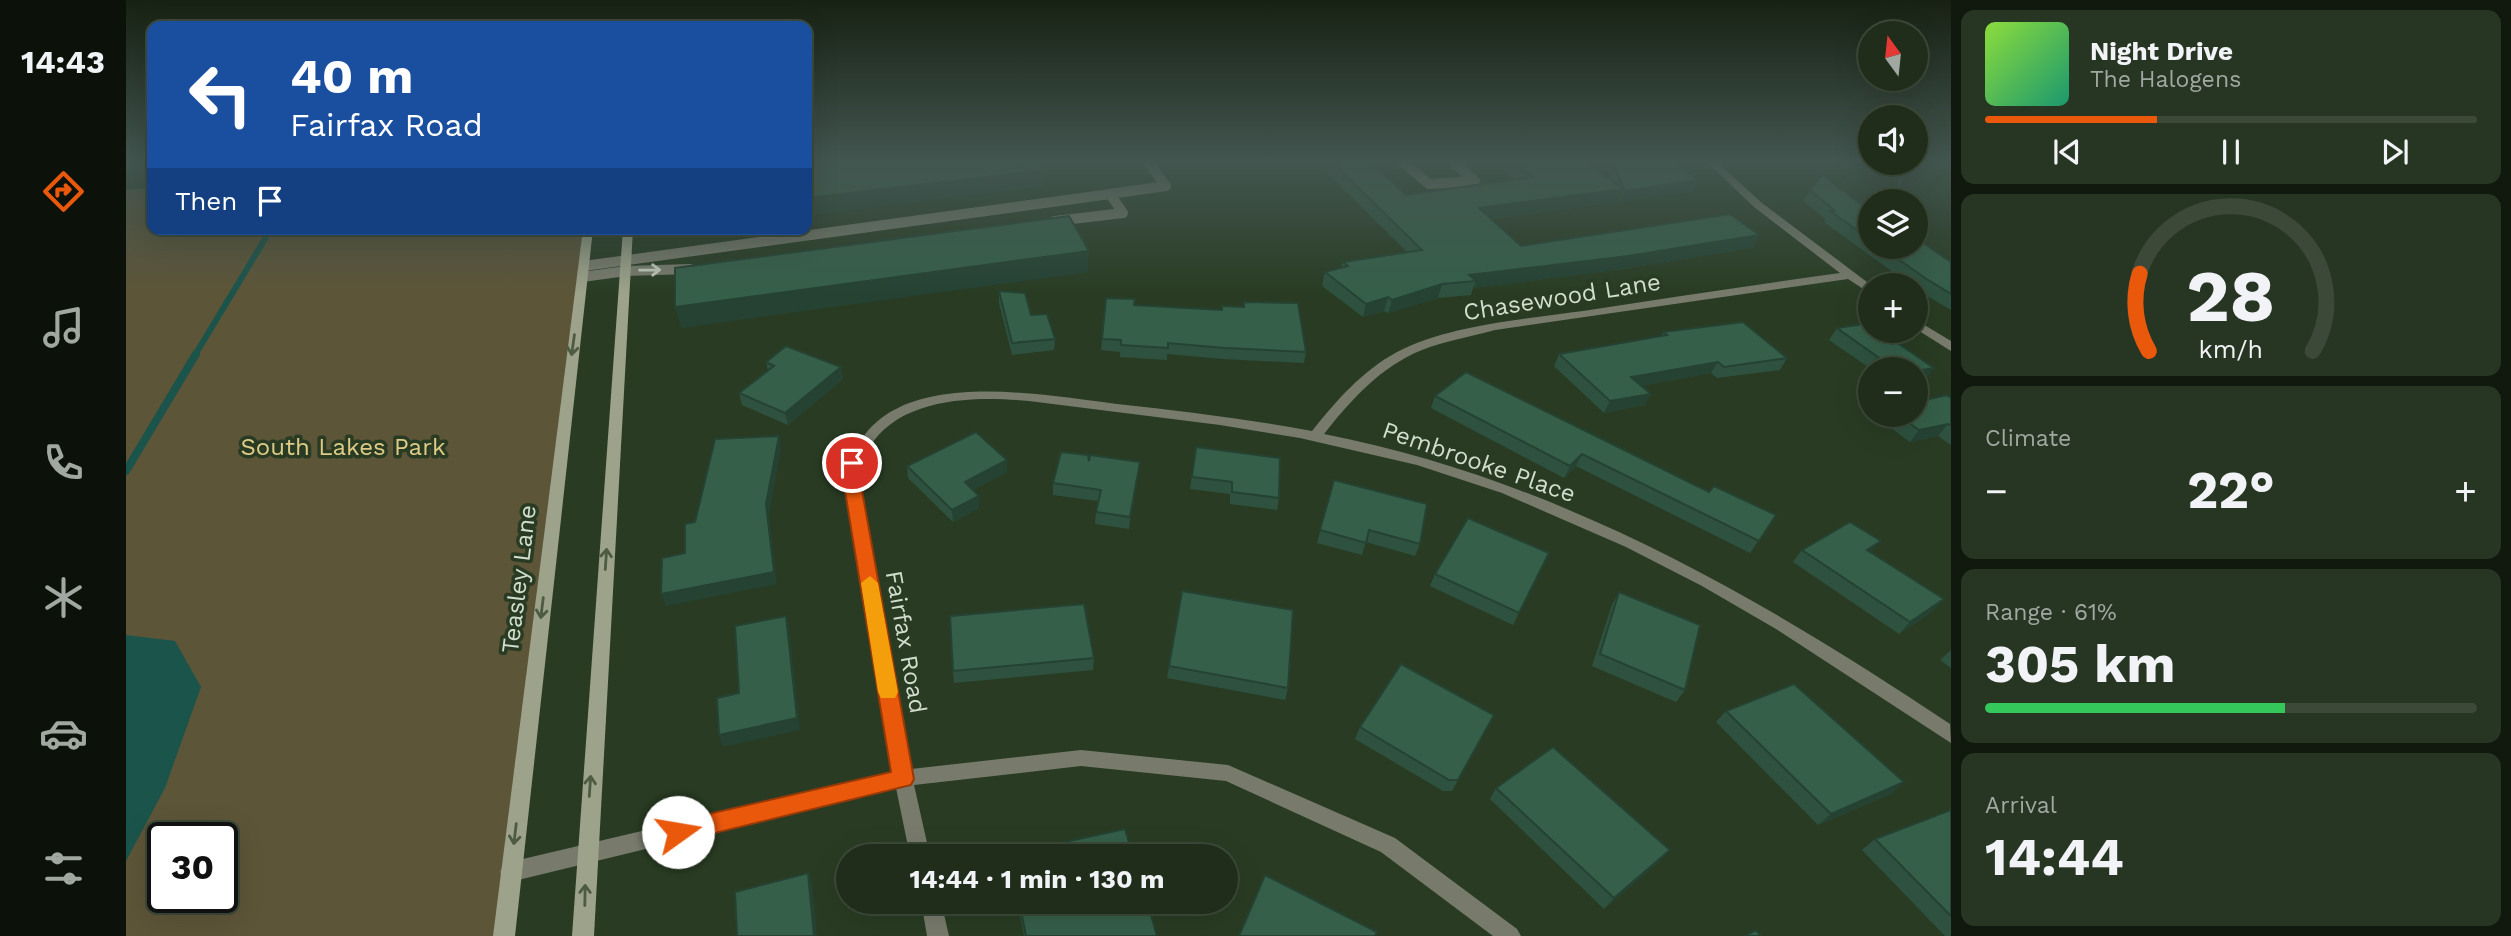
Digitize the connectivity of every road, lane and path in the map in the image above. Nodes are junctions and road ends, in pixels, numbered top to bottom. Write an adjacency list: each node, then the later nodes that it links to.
1 (1030, 206): 7 (lane)
2 (1118, 206): 4 (lane)
3 (1759, 206): 10 (street)
4 (1041, 223)
5 (587, 235): 9 (main road, Teasley Lane)
6 (628, 235): 7 (main road)
7 (626, 265): 8 (lane, one-way to 8); 9 (lane); 19 (main road, one-way to 7)
8 (701, 267)
9 (583, 272): 20 (main road, Teasley Lane, one-way to 20)
10 (1849, 275): 11 (street); 14 (street, Chasewood Lane)
11 (1858, 282)
12 (1928, 331): 13 (street)
13 (1951, 347)
14 (1316, 435): 15 (street, Pembrooke Place); 16 (street, Pembrooke Place)
15 (867, 440): 17 (street, Fairfax Road)
16 (1951, 735)
17 (903, 779): 18 (street, Fairfax Road); 19 (street); 25 (street)
18 (917, 844)
19 (586, 854): 20 (street); 23 (main road, one-way to 19)
20 (510, 872): 22 (main road, Teasley Lane)
21 (934, 914): 24 (street)
22 (504, 936)
23 (583, 936)
24 (938, 936)
25 (1510, 936)

